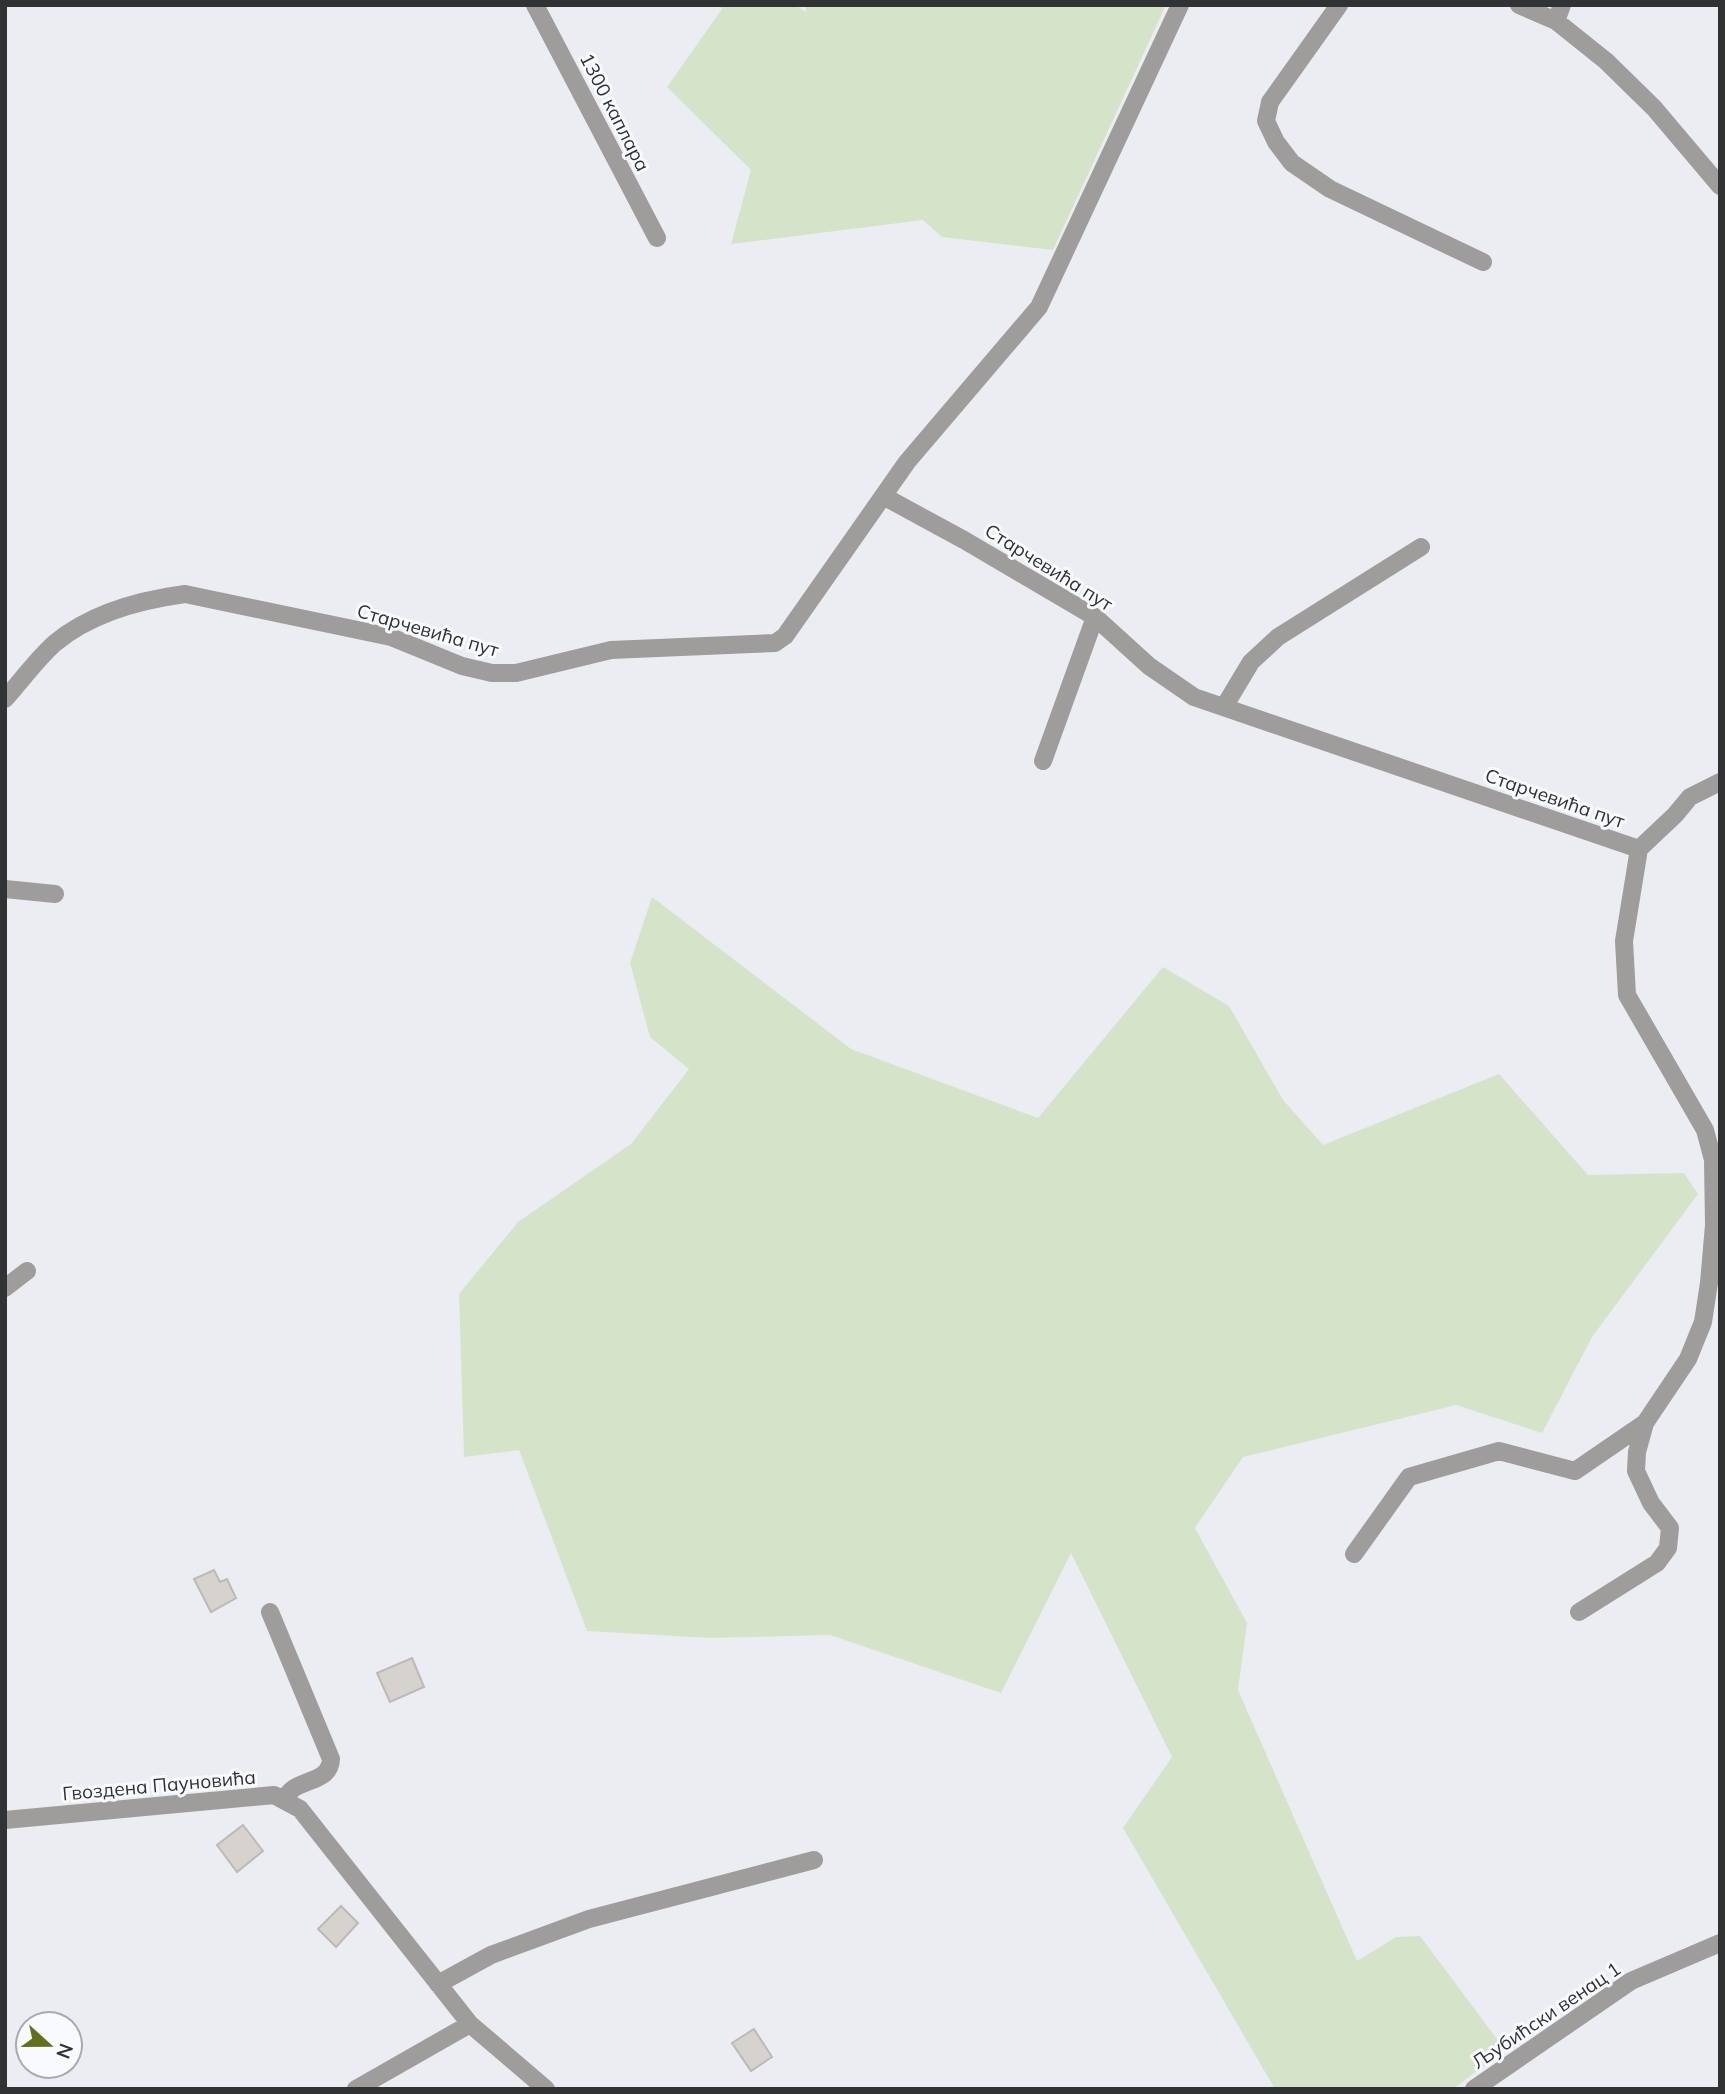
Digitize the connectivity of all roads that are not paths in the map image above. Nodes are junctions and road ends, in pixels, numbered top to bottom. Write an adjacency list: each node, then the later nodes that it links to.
1 (535, 5): 7 (street, 1300 каплара)
2 (1180, 5): 9 (street, Старчевића пут)
3 (1339, 5): 8 (street)
4 (1519, 5): 5 (street)
5 (1559, 13): 6 (street)
6 (1720, 186)
7 (657, 238)
8 (1483, 262)
9 (883, 496): 11 (street, Старчевића пут); 12 (street, Старчевића пут)
10 (1421, 547): 13 (street)
11 (1095, 617): 13 (street, Старчевића пут); 14 (street)
12 (5, 699)
13 (1224, 708): 16 (street, Старчевића пут)
14 (1043, 761)
15 (1720, 782): 16 (street)
16 (1639, 849): 21 (street, Старчевића пут)
17 (5, 889): 18 (street)
18 (55, 894)
19 (27, 1271): 20 (street)
20 (5, 1288)
21 (1645, 1423): 22 (street); 24 (street, Старчевића пут)
22 (1354, 1554)
23 (270, 1612): 25 (street)
24 (1579, 1612)
25 (283, 1800): 26 (street, Гвоздена Пауновића); 29 (street)
26 (5, 1820)
27 (814, 1860): 29 (street)
28 (1720, 1943): 33 (street, Љубићски венац 1)
29 (438, 1984): 30 (street)
30 (470, 2024): 31 (street); 32 (street)
31 (356, 2089)
32 (546, 2089)
33 (1474, 2089)

